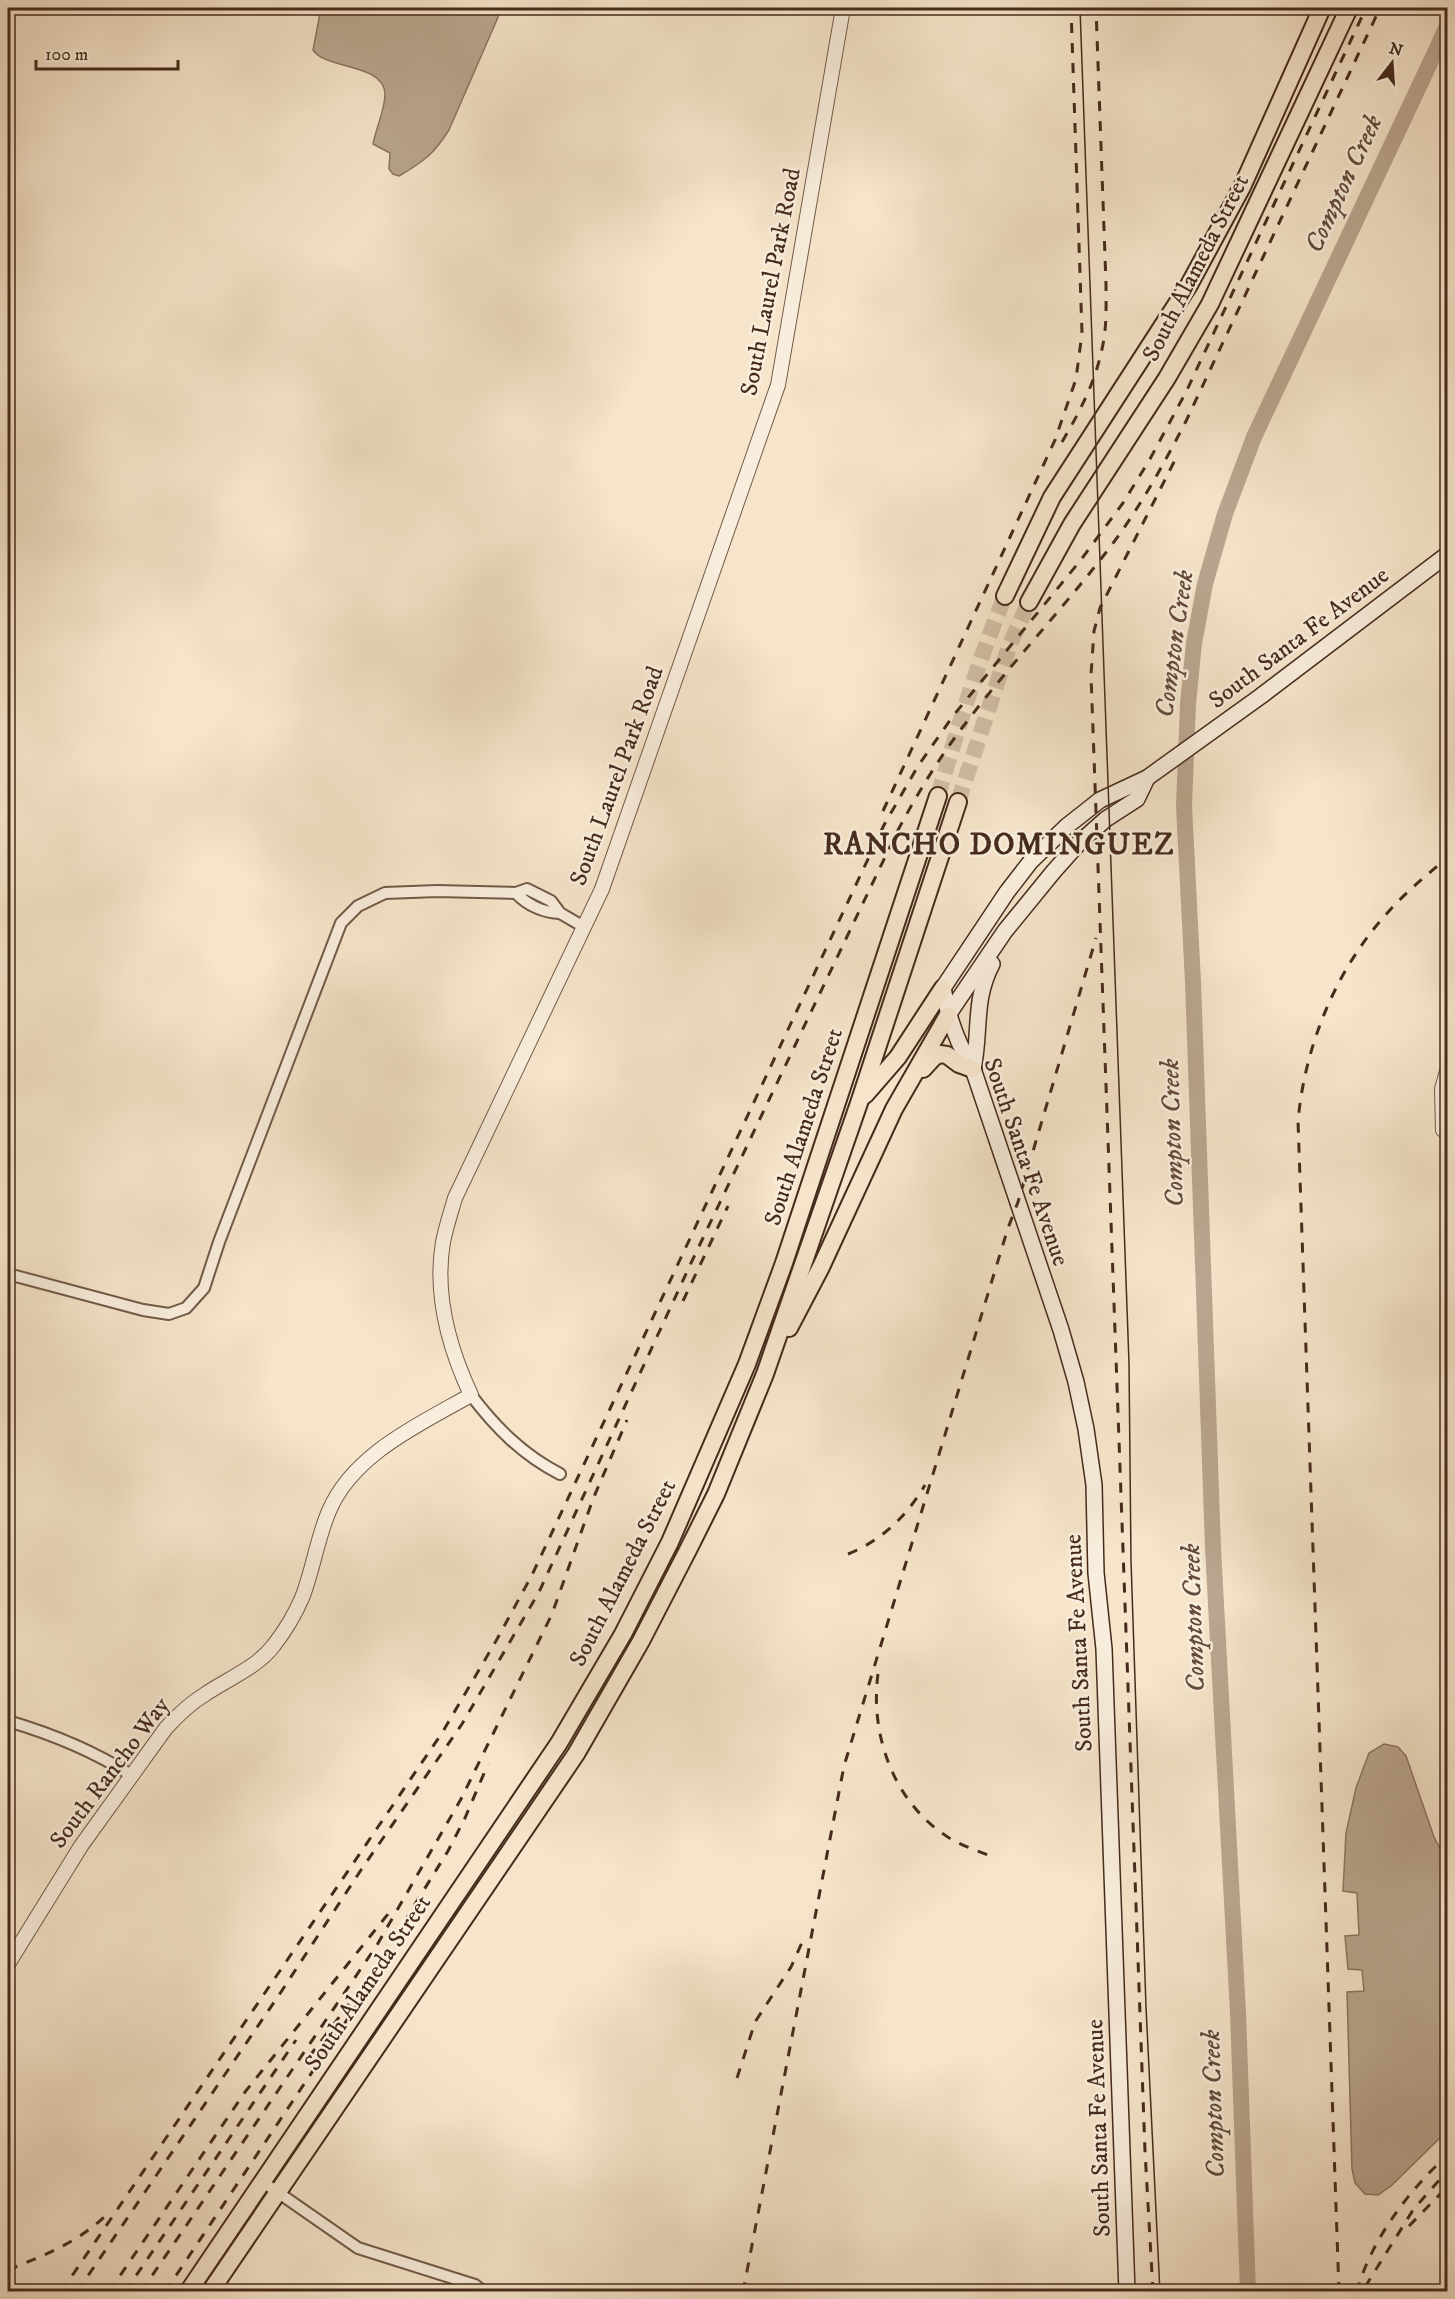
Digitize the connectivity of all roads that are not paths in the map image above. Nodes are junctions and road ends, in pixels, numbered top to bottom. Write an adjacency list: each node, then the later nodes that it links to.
1 (843, 8): 12 (street, South Laurel Park Road)
2 (1322, 8): 5 (main road, South Alameda Street)
3 (1349, 8): 6 (main road, South Alameda Street)
4 (1448, 554): 7 (main road, South Santa Fe Avenue)
5 (1005, 596)
6 (1029, 602)
7 (1147, 778): 10 (main road, South Santa Fe Avenue); 11 (main road, South Santa Fe Avenue)
8 (939, 796): 21 (main road, South Alameda Street)
9 (958, 802): 18 (main road, South Alameda Street)
10 (1036, 856): 11 (main road); 14 (main road, South Santa Fe Avenue)
11 (1054, 871): 13 (main road, South Santa Fe Avenue)
12 (584, 927): 22 (street); 24 (street, South Laurel Park Road)
13 (1005, 931): 15 (main road, South Santa Fe Avenue); 17 (main road)
14 (943, 988): 15 (main road, South Santa Fe Avenue); 18 (main road)
15 (948, 1015): 17 (main road, South Santa Fe Avenue); 19 (main road)
16 (1448, 1068): 20 (street)
17 (973, 1069): 19 (main road); 33 (main road, South Santa Fe Avenue)
18 (859, 1103): 21 (main road); 23 (main road, South Alameda Street)
19 (894, 1109): 23 (main road)
20 (1443, 1130)
21 (827, 1131): 29 (main road, South Alameda Street)
22 (8, 1274)
23 (765, 1374): 29 (main road, South Alameda Street)
24 (471, 1395): 25 (street, South Laurel Park Road); 27 (street, South Rancho Way)
25 (560, 1474)
26 (8, 1721): 27 (street)
27 (131, 1775): 28 (street, South Rancho Way)
28 (8, 1964)
29 (270, 2187): 30 (main road, South Alameda Street); 31 (main road, South Alameda Street); 32 (street)
30 (188, 2292)
31 (210, 2292)
32 (484, 2292)
33 (1127, 2292)

